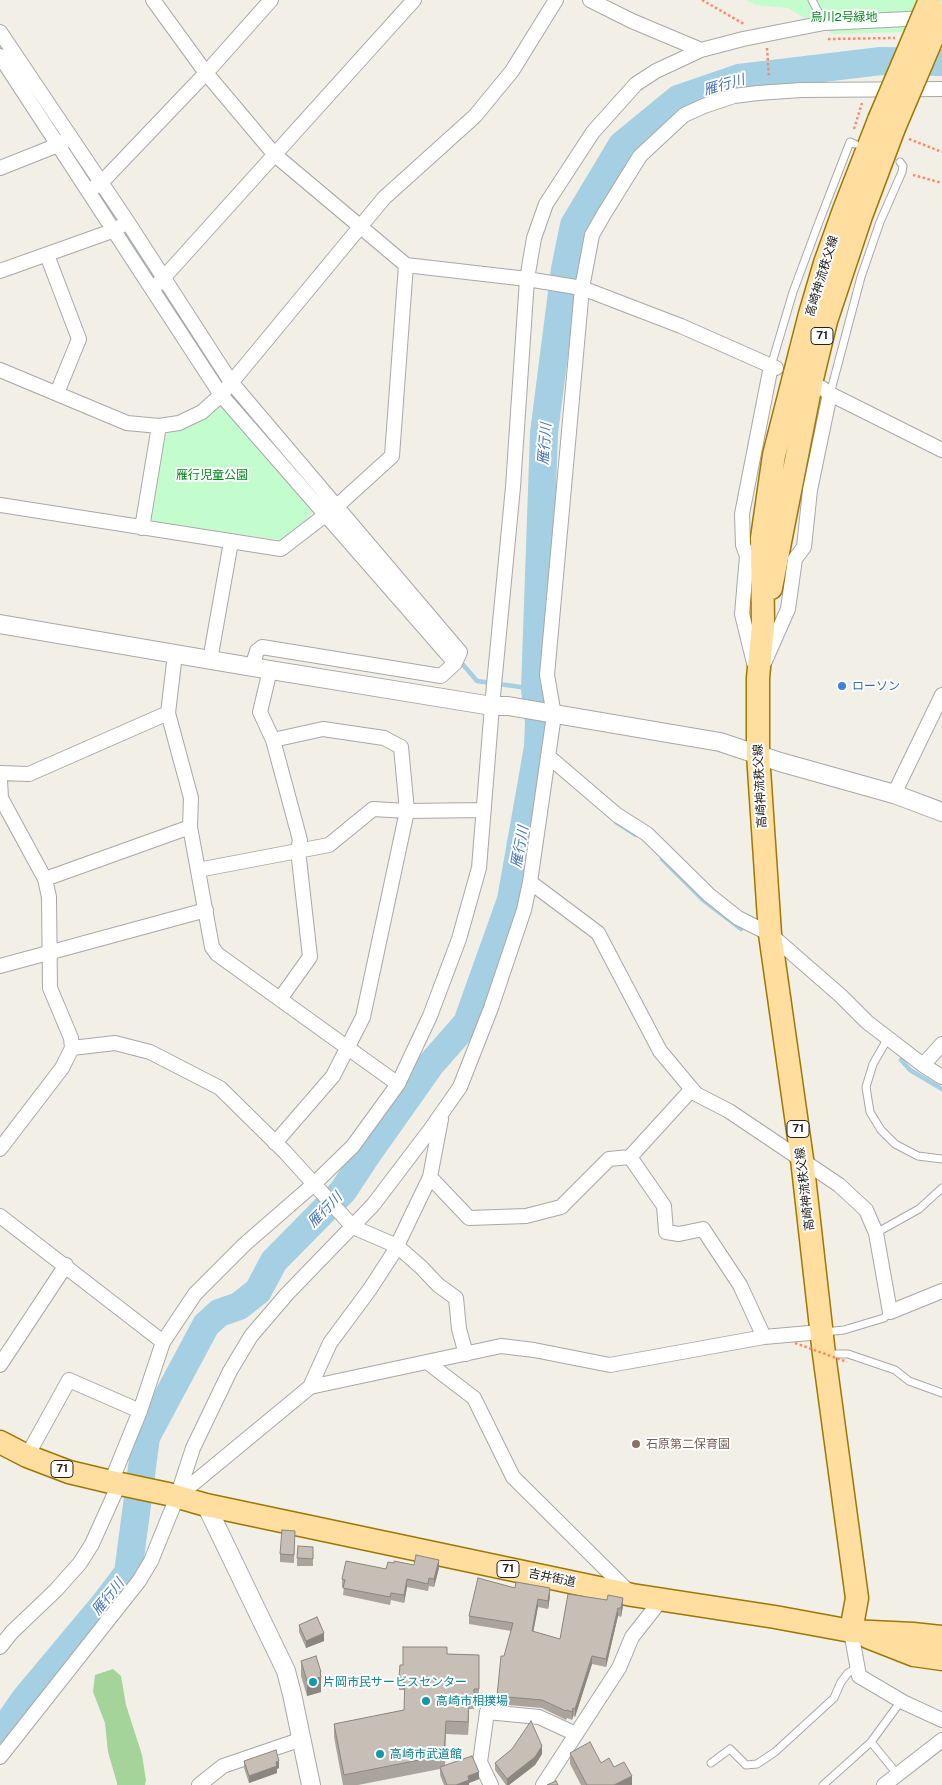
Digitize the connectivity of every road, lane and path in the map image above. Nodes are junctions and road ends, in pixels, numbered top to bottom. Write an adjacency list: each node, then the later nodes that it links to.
1 (153, 0): 17 (street)
2 (271, 0): 17 (street)
3 (414, 0): 26 (street)
4 (556, 0): 34 (street)
5 (590, 0): 15 (street)
6 (702, 0): 12 (path)
7 (812, 0): 10 (lane)
8 (930, 0): 21 (main road, 高崎神流秩父線 / 71, bridge)
9 (942, 17): 10 (street); 21 (main road, 高崎神流秩父線 / 71, bridge)
10 (824, 23): 12 (street)
11 (0, 33): 22 (street)
12 (766, 37): 15 (street); 18 (path)
13 (819, 38): 14 (path)
14 (895, 38)
15 (701, 50): 40 (street)
16 (0, 56): 24 (street)
17 (206, 73): 26 (street); 30 (street)
18 (769, 89): 20 (street); 41 (street)
19 (942, 89): 20 (street)
20 (867, 90): 23 (path)
21 (894, 129): 25 (path); 61 (main road, 高崎神流秩父線 / 71)
22 (70, 137): 24 (street); 30 (street)
23 (852, 143): 43 (lane)
24 (58, 145): 28 (street); 32 (street)
25 (942, 152)
26 (275, 155): 34 (street); 39 (street)
27 (900, 162): 29 (lane)
28 (0, 168)
29 (902, 172): 31 (path); 46 (lane)
30 (101, 183): 32 (street); 33 (street)
31 (942, 183)
32 (88, 191): 35 (street)
33 (127, 221): 35 (street); 39 (street)
34 (361, 226): 37 (street); 45 (street)
35 (115, 230): 36 (street); 42 (street)
36 (47, 255): 38 (street); 47 (street)
37 (406, 265): 40 (street); 52 (street)
38 (0, 271)
39 (163, 278): 42 (street); 45 (street)
40 (527, 279): 41 (street); 63 (street)
41 (582, 288): 43 (street); 65 (street)
42 (153, 290): 48 (street)
43 (773, 367): 61 (street)
44 (0, 370): 47 (street)
45 (231, 382): 48 (street); 52 (street)
46 (826, 391): 50 (street); 61 (street)
47 (57, 393): 49 (street)
48 (221, 395): 49 (street); 53 (street)
49 (159, 426): 54 (street)
50 (942, 450)
51 (0, 506): 54 (street)
52 (337, 506): 53 (street); 59 (street)
53 (324, 514): 55 (street); 59 (street)
54 (142, 528): 55 (street)
55 (232, 542): 58 (street)
56 (0, 624): 57 (street)
57 (175, 654): 58 (street); 64 (street)
58 (210, 660): 60 (street)
59 (454, 663): 60 (street)
60 (261, 669): 63 (street); 66 (street)
61 (758, 678): 67 (main road, 高崎神流秩父線 / 71)
62 (942, 695): 71 (street)
63 (492, 706): 65 (street); 72 (street)
64 (168, 713): 69 (street); 75 (street)
65 (554, 715): 67 (street); 68 (street)
66 (273, 740): 73 (street); 76 (street)
67 (758, 754): 71 (street); 81 (main road, 高崎神流秩父線 / 71)
68 (548, 756): 79 (street); 81 (street)
69 (0, 773)
70 (0, 780): 78 (street)
71 (894, 794): 74 (street)
72 (484, 810): 73 (street); 91 (street)
73 (407, 811): 76 (street); 88 (street)
74 (942, 812)
75 (190, 827): 77 (street); 78 (street)
76 (298, 850): 77 (street); 84 (street)
77 (198, 870): 80 (street)
78 (45, 879): 82 (street)
79 (530, 882): 92 (street); 93 (street)
80 (206, 910): 82 (street); 84 (street)
81 (770, 934): 85 (street); 97 (main road, 高崎神流秩父線 / 71)
82 (49, 951): 83 (street); 87 (street)
83 (0, 966)
84 (280, 999): 88 (street)
85 (888, 1038): 89 (street); 98 (lane)
86 (942, 1044): 89 (street)
87 (72, 1048): 94 (street); 95 (street)
88 (348, 1048): 91 (street); 94 (street)
89 (924, 1065): 90 (street)
90 (942, 1077)
91 (398, 1084): 100 (street)
92 (692, 1089): 96 (street); 97 (street)
93 (442, 1113): 99 (street); 103 (street)
94 (275, 1142): 100 (street)
95 (0, 1149)
96 (630, 1157): 99 (street); 110 (street)
97 (802, 1159): 104 (street); 109 (main road, 高崎神流秩父線 / 71)
98 (942, 1159)
99 (430, 1177): 105 (street)
100 (314, 1184): 103 (street); 111 (street)
101 (942, 1188): 104 (lane)
102 (0, 1216): 106 (street)
103 (353, 1227): 105 (street); 124 (street)
104 (876, 1233): 108 (street)
105 (397, 1246): 113 (street); 118 (street)
106 (66, 1265): 111 (street); 117 (street)
107 (942, 1291): 108 (street)
108 (890, 1312): 109 (lane)
109 (821, 1332): 110 (street); 114 (main road, 高崎神流秩父線 / 71)
110 (764, 1337): 113 (street)
111 (163, 1342): 120 (street)
112 (795, 1343): 116 (path, bridge)
113 (466, 1354): 115 (street)
114 (824, 1354): 119 (lane); 128 (main road, 高崎神流秩父線 / 71)
115 (427, 1362): 118 (street); 126 (street)
116 (847, 1362)
117 (0, 1365)
118 (310, 1387): 124 (street)
119 (942, 1393)
120 (140, 1411): 122 (street); 123 (street)
121 (0, 1442): 122 (main road, 71)
122 (28, 1456): 123 (main road, 71)
123 (119, 1483): 124 (main road, 71); 130 (street)
124 (173, 1495): 125 (main road, 吉井街道 / 71); 139 (street)
125 (206, 1505): 126 (main road, 吉井街道 / 71); 136 (street)
126 (632, 1595): 127 (main road, 吉井街道 / 71)
127 (662, 1600): 128 (main road, 吉井街道 / 71); 135 (street)
128 (851, 1631): 129 (main road, 吉井街道 / 71); 131 (main road, 吉井街道 / 71); 132 (street)
129 (942, 1638)
130 (0, 1647)
131 (942, 1659)
132 (858, 1667): 133 (street); 140 (lane)
133 (901, 1701): 134 (street); 138 (lane)
134 (942, 1720)
135 (576, 1734): 144 (street); 145 (street)
136 (302, 1740): 142 (street); 143 (street)
137 (942, 1740): 141 (street)
138 (871, 1742): 141 (lane); 146 (lane)
139 (0, 1757)
140 (711, 1763)
141 (898, 1775): 147 (street)
142 (199, 1785)
143 (311, 1785)
144 (491, 1785)
145 (544, 1785)
146 (823, 1785)
147 (884, 1785)

